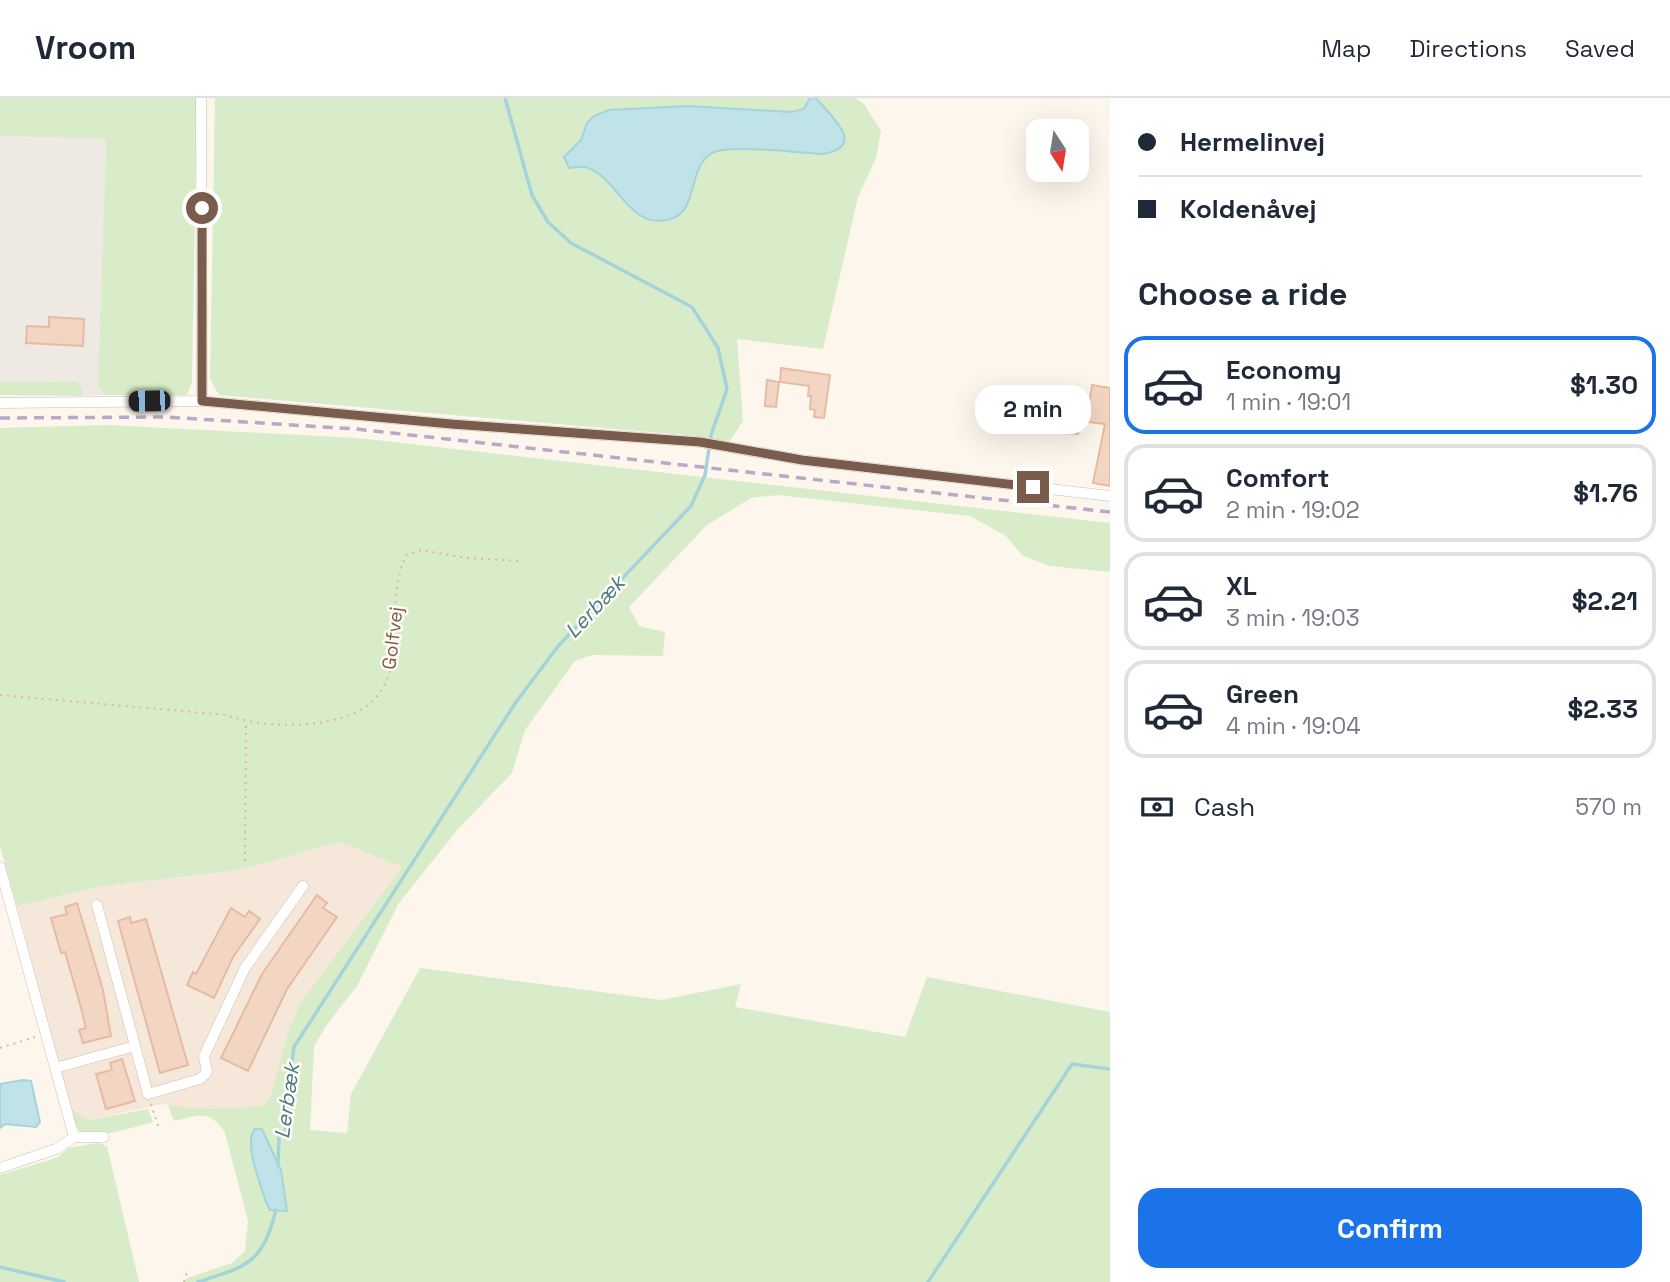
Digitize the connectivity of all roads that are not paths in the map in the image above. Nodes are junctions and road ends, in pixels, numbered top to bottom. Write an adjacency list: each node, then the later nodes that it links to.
1 (201, 98): 2 (street)
2 (202, 401): 3 (street); 4 (street)
3 (0, 403)
4 (1110, 496)
5 (0, 867): 9 (street)
6 (303, 886): 8 (street)
7 (97, 905): 8 (street)
8 (135, 1046): 9 (street)
9 (55, 1068): 10 (street)
10 (74, 1137): 11 (street); 12 (street)
11 (104, 1137)
12 (0, 1168)

